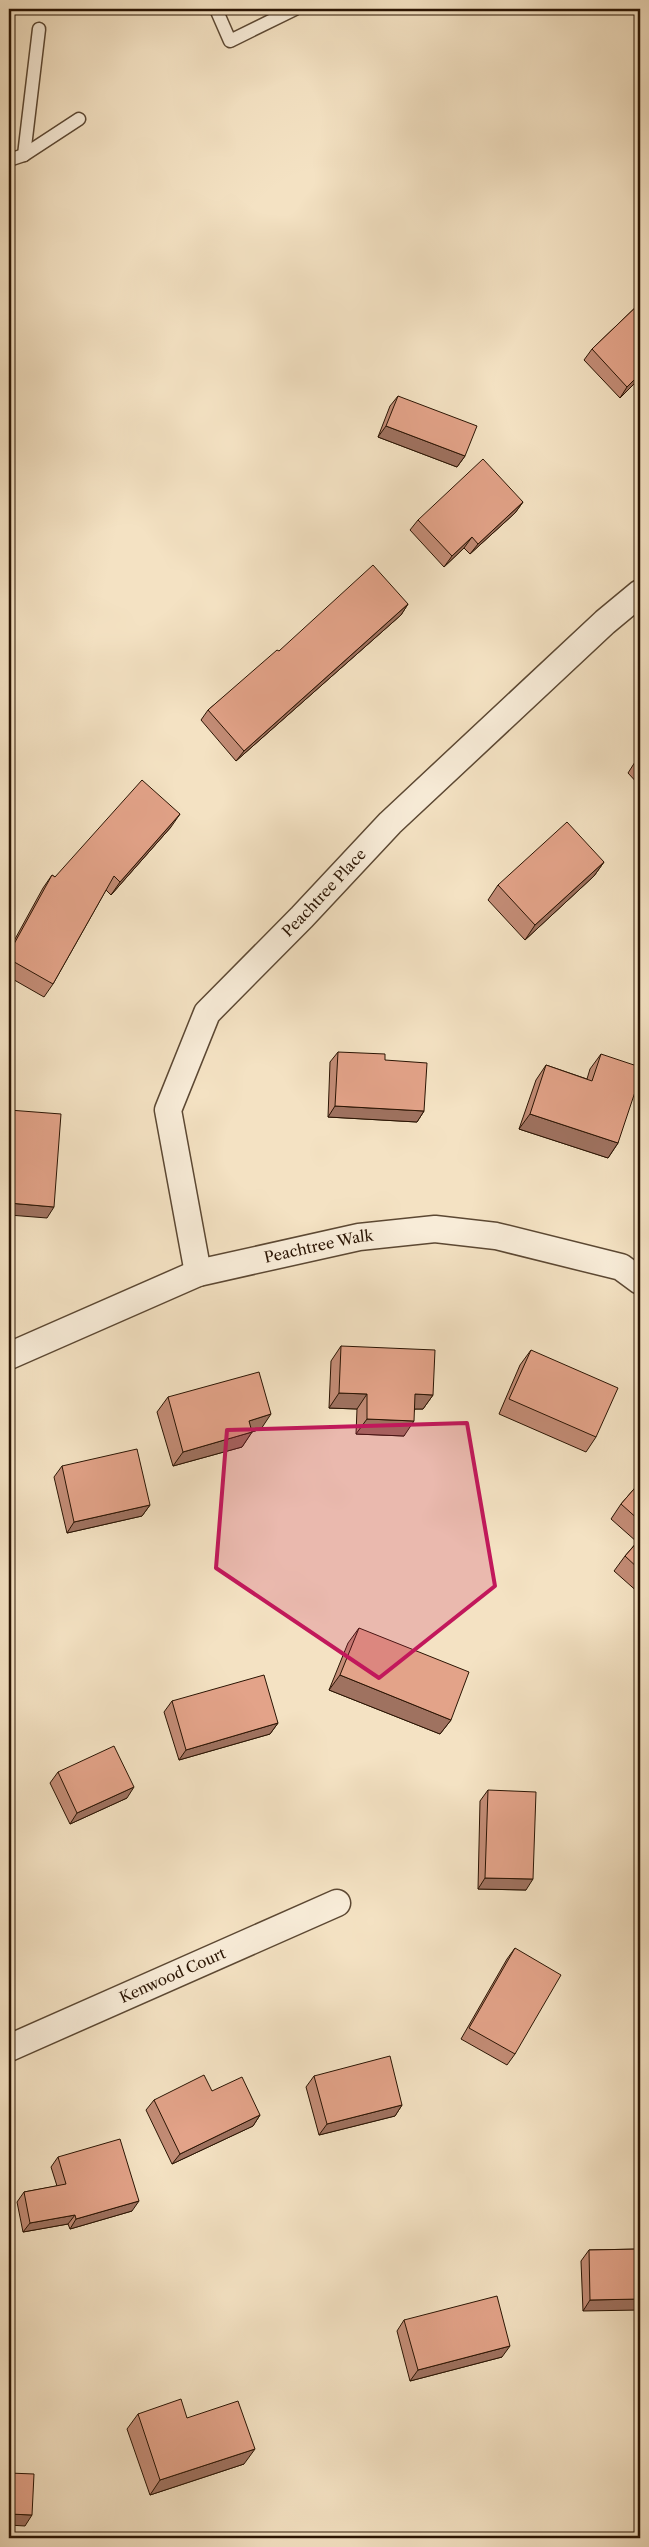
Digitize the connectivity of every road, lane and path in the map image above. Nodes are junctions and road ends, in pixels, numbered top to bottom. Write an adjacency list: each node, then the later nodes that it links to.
1 (216, 9): 2 (lane)
2 (295, 9)
3 (39, 29): 5 (lane)
4 (79, 119): 5 (lane)
5 (24, 155): 6 (lane)
6 (9, 160)
7 (640, 593): 8 (street, Peachtree Place)
8 (198, 1273): 9 (street, Peachtree Walk); 10 (street, Peachtree Walk)
9 (640, 1281)
10 (9, 1356)
11 (337, 1903): 12 (street, Kenwood Court)
12 (9, 2048)

